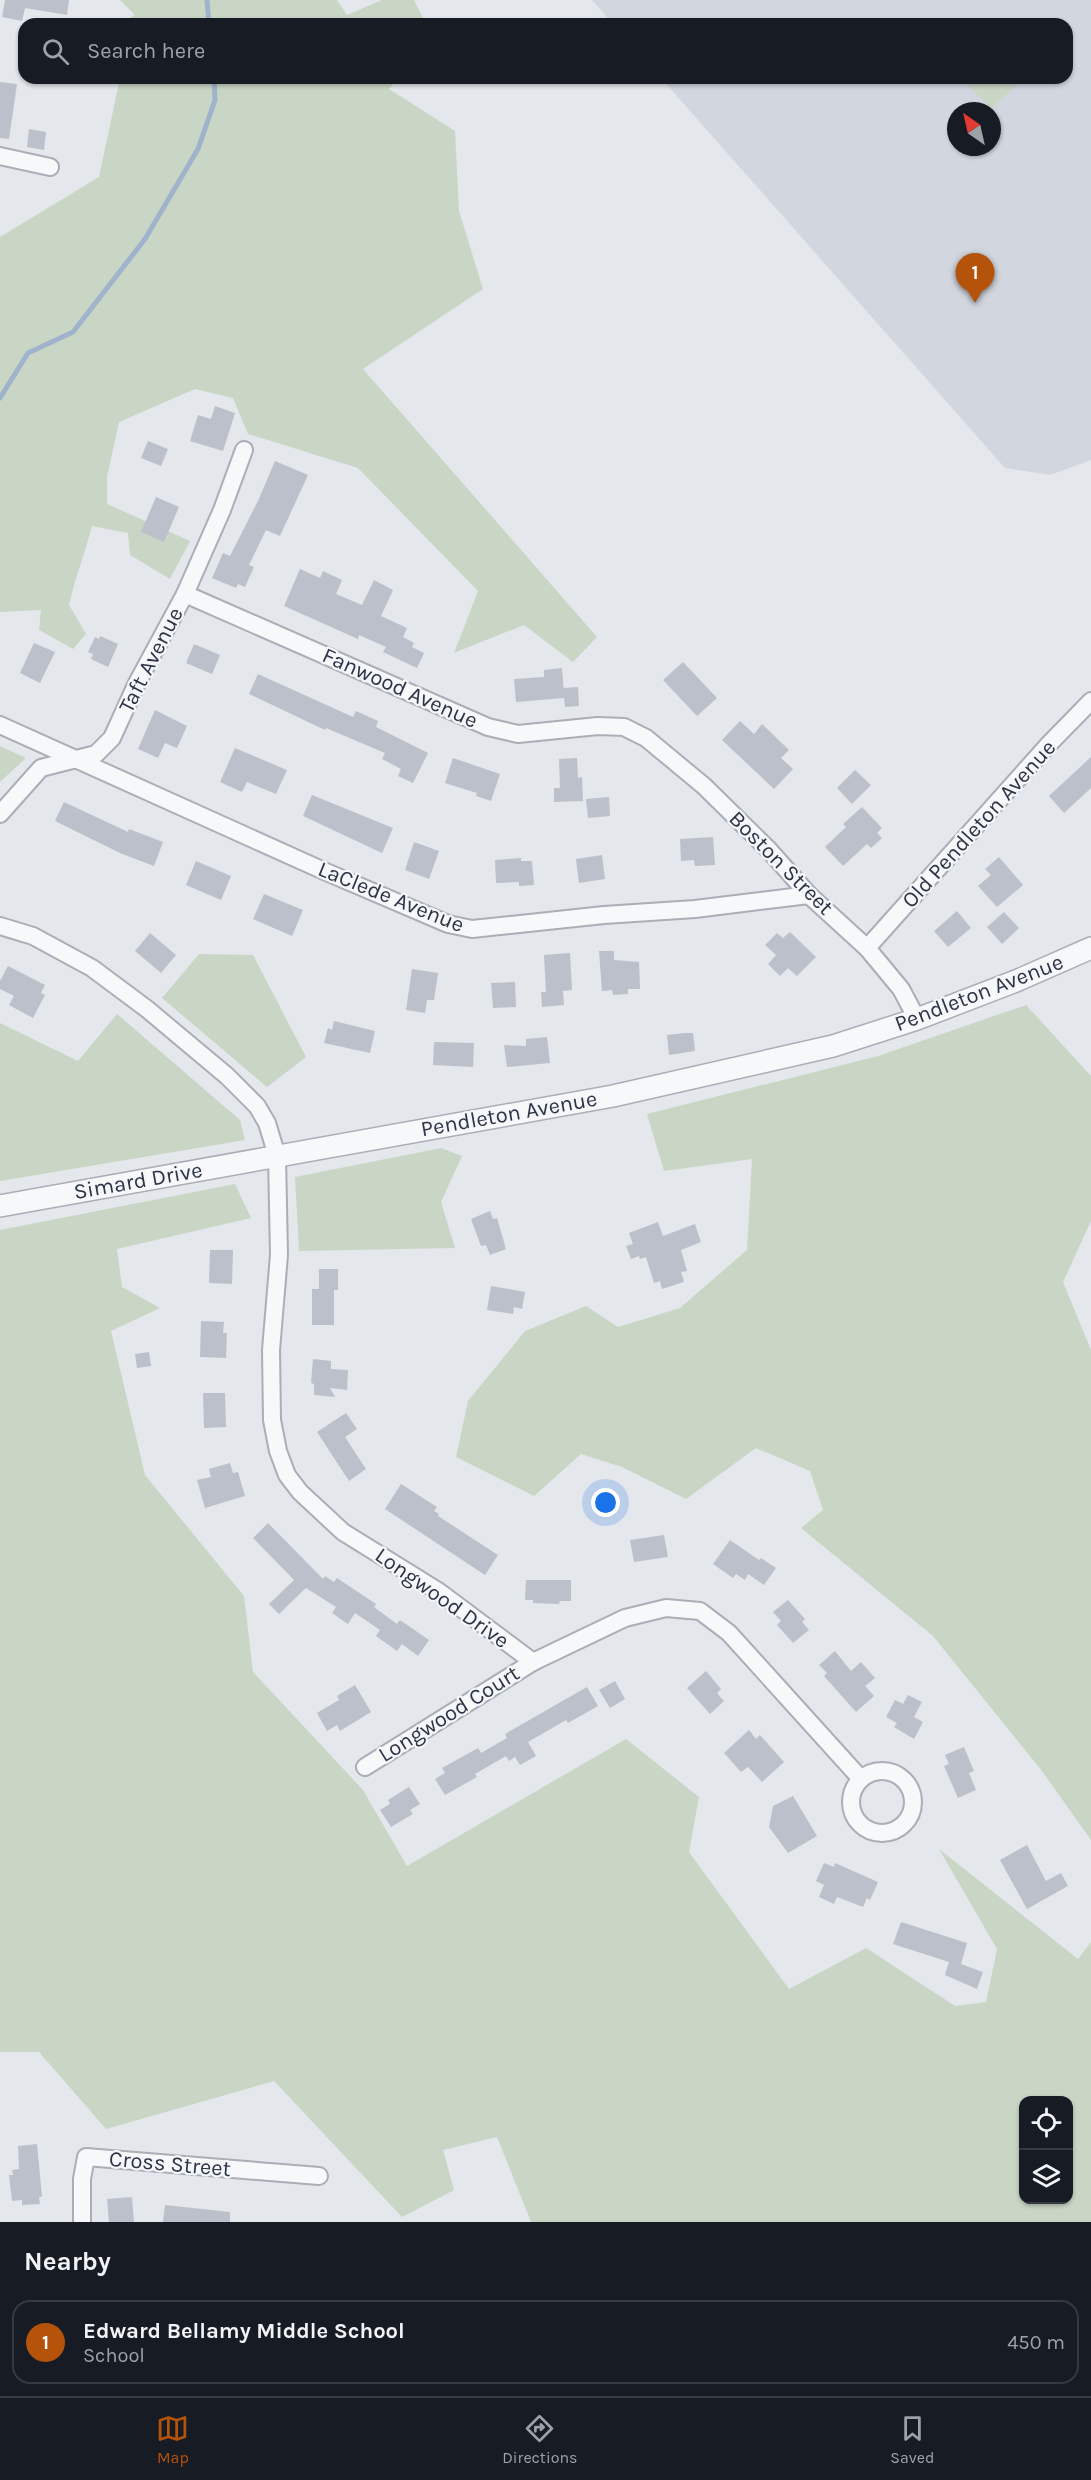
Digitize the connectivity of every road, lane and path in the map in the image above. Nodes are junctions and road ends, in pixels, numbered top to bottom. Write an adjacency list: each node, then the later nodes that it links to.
1 (0, 156): 2 (street)
2 (50, 167)
3 (244, 450): 4 (street, Taft Avenue)
4 (185, 594): 7 (street, Fanwood Avenue); 8 (street, Taft Avenue)
5 (1091, 701): 12 (street, Old Pendleton Avenue)
6 (0, 725): 8 (street, LaClede Avenue)
7 (624, 727): 10 (street, Boston Street)
8 (76, 761): 9 (street, Taft Avenue); 10 (street, LaClede Avenue)
9 (0, 814)
10 (809, 895): 12 (street, Boston Street)
11 (0, 926): 15 (street)
12 (867, 948): 14 (street, Boston Street)
13 (1091, 948): 14 (street, Pendleton Avenue)
14 (917, 1019): 15 (street, Pendleton Avenue)
15 (277, 1156): 16 (street, Simard Drive); 17 (street, Longwood Drive)
16 (0, 1206)
17 (533, 1662): 18 (street, Longwood Court); 19 (street, Longwood Drive)
18 (365, 1767)
19 (861, 1779)
20 (319, 2176): 21 (street, Cross Street)
21 (82, 2222)

